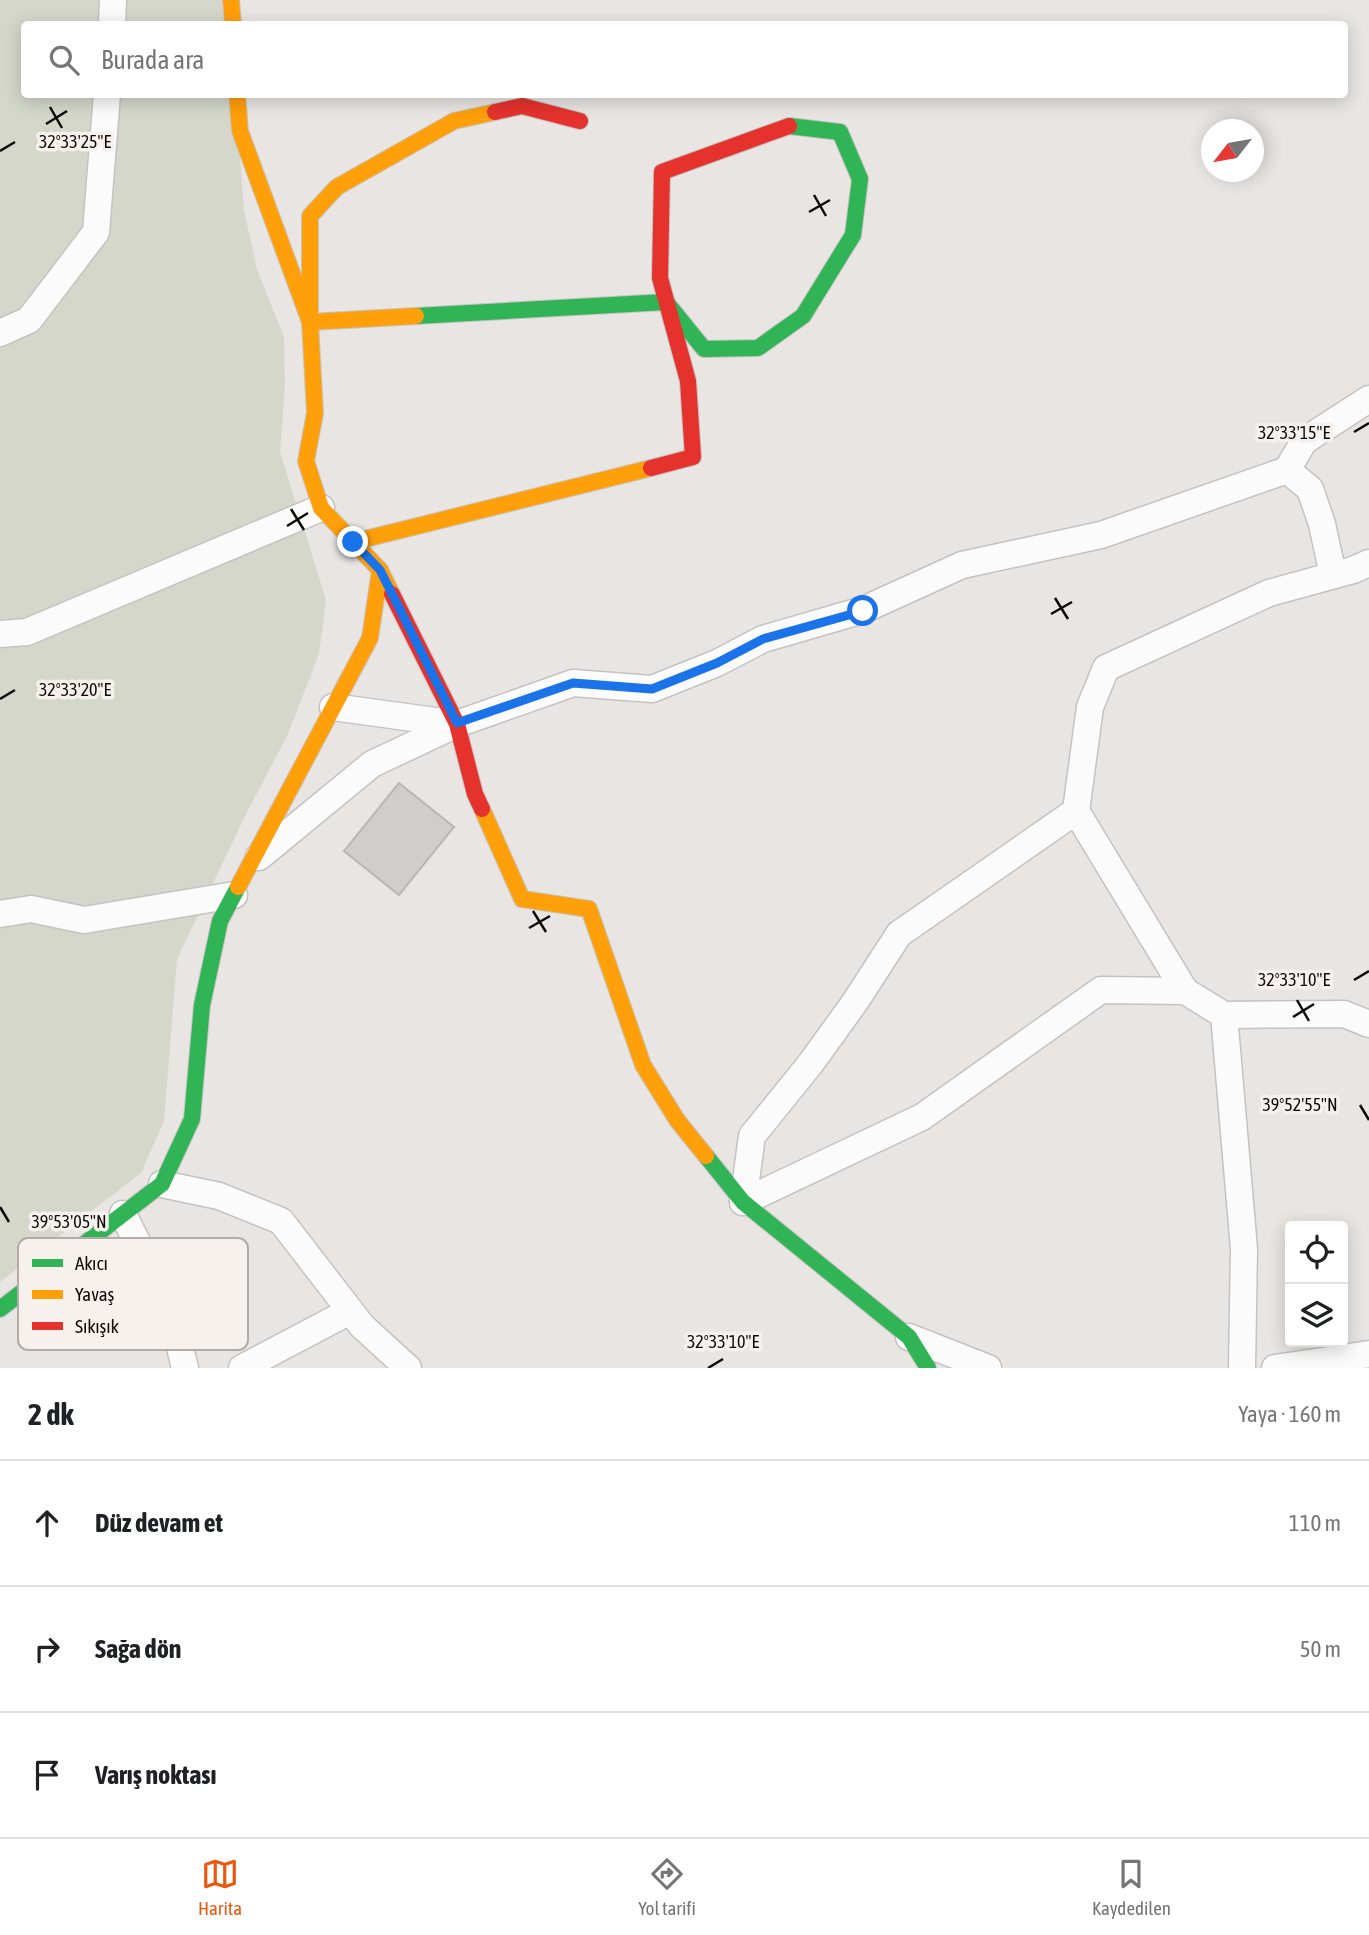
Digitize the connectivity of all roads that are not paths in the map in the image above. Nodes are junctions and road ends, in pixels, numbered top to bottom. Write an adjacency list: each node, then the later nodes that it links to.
1 (113, 0): 3 (street)
2 (231, 0): 4 (street)
3 (112, 21)
4 (233, 21)
5 (107, 98): 10 (street)
6 (237, 98): 9 (street)
7 (580, 121): 9 (street)
8 (666, 302): 8 (street); 9 (street); 14 (street)
9 (310, 322): 13 (street)
10 (0, 333)
11 (1369, 399): 12 (street)
12 (1287, 470): 17 (street); 20 (street)
13 (321, 508): 14 (street); 18 (street)
14 (353, 542): 16 (street)
15 (1369, 563): 17 (street)
16 (380, 570): 19 (street); 20 (street)
17 (1333, 575): 21 (street)
18 (0, 634)
19 (333, 707): 20 (street); 22 (street)
20 (457, 723): 22 (street); 29 (street)
21 (1076, 811): 25 (street); 29 (street)
22 (250, 865): 23 (street)
23 (234, 895): 24 (street); 28 (street)
24 (0, 914)
25 (1185, 991): 26 (street); 29 (street)
26 (1224, 1014): 27 (street); 44 (street)
27 (1369, 1024)
28 (162, 1184): 30 (street); 35 (street)
29 (743, 1202): 36 (street)
30 (123, 1214): 31 (street); 32 (street)
31 (92, 1238)
32 (135, 1238)
33 (18, 1295): 34 (street)
34 (0, 1309)
35 (350, 1311): 40 (street); 41 (street)
36 (909, 1337): 42 (street); 43 (street)
37 (181, 1350): 39 (street)
38 (1369, 1354): 45 (street)
39 (185, 1368)
40 (242, 1368)
41 (408, 1368)
42 (928, 1368)
43 (988, 1368)
44 (1242, 1368)
45 (1275, 1368)

